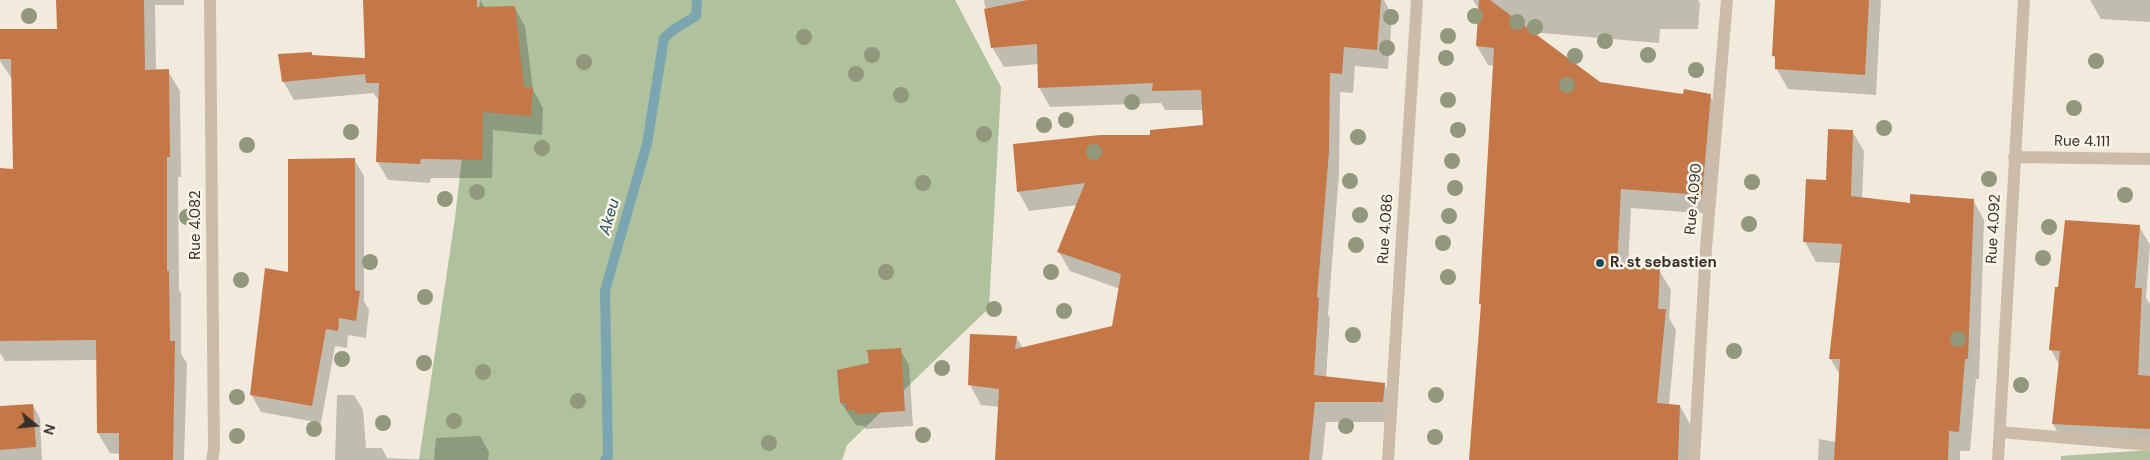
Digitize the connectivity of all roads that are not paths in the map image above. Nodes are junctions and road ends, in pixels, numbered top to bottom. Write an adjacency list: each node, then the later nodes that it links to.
1 (210, 0): 9 (street, Rue 4.082)
2 (1417, 0): 10 (street, Rue 4.086)
3 (1727, 0): 11 (street, Rue 4.090)
4 (2024, 0): 5 (street, Rue 4.092)
5 (2014, 157): 6 (street, Rue 4.111); 7 (street, Rue 4.092)
6 (2150, 159)
7 (2000, 432): 8 (street); 12 (street, Rue 4.092)
8 (2150, 446)
9 (213, 454)
10 (1388, 460)
11 (1694, 460)
12 (1998, 460)

